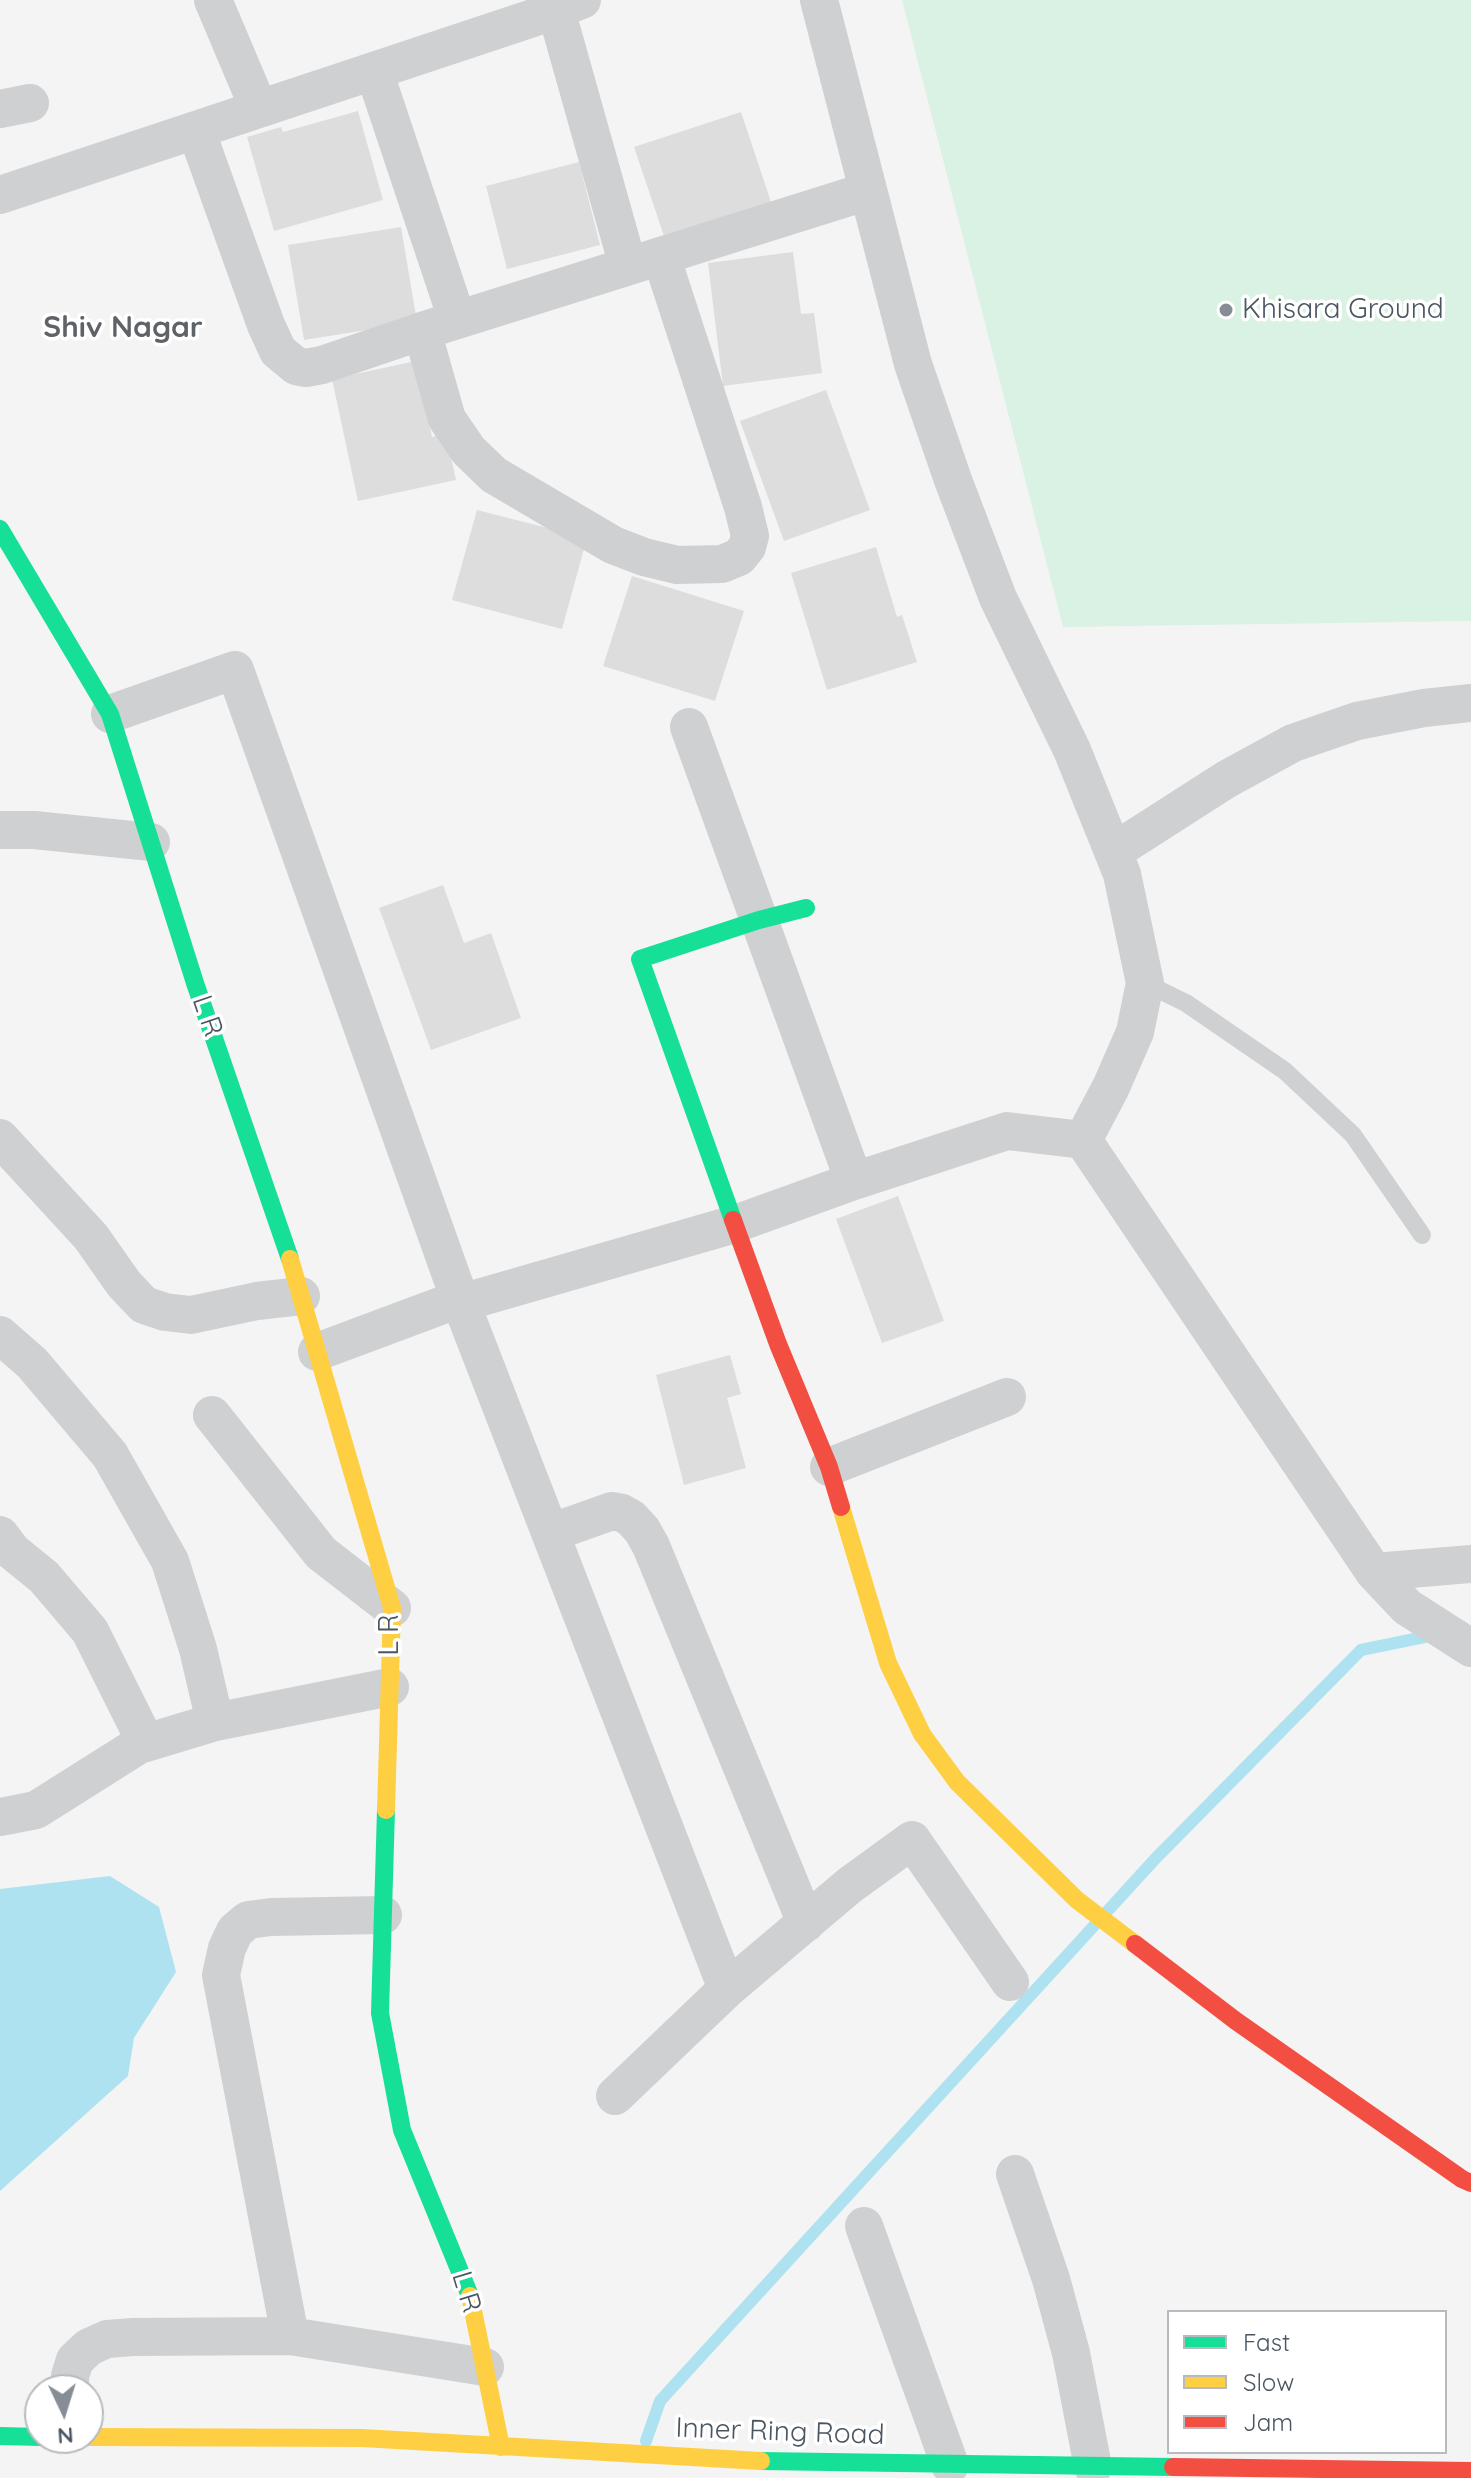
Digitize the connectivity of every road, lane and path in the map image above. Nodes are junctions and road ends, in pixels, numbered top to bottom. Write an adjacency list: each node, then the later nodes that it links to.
1 (213, 0): 5 (street)
2 (819, 0): 7 (street)
3 (569, 5): 4 (street); 9 (street)
4 (374, 71): 5 (street); 10 (street)
5 (259, 109): 6 (street)
6 (196, 130): 8 (street); 10 (street)
7 (868, 191): 9 (street); 17 (street)
8 (0, 195)
9 (644, 261): 10 (street); 10 (street)
10 (439, 325)
11 (0, 529): 13 (street, L R)
12 (1471, 703): 17 (street)
13 (110, 714): 16 (street, L R); 27 (street)
14 (689, 727): 19 (street)
15 (0, 830): 16 (street)
16 (151, 842): 26 (street, L R)
17 (1113, 852): 20 (street)
18 (806, 908): 19 (street)
19 (759, 920): 23 (street); 24 (street)
20 (1145, 983): 22 (street); 25 (lane)
21 (0, 1138): 26 (street)
22 (1083, 1140): 23 (street); 36 (street)
23 (854, 1181): 24 (street)
24 (735, 1224): 27 (street); 32 (street)
25 (1422, 1235)
26 (301, 1296): 29 (street, L R)
27 (460, 1301): 29 (street); 33 (street)
28 (0, 1335): 40 (street)
29 (317, 1352): 37 (street, L R)
30 (1007, 1397): 32 (street)
31 (212, 1415): 37 (street)
32 (829, 1467): 49 (street)
33 (550, 1533): 44 (street); 46 (street)
34 (0, 1535): 41 (street)
35 (1471, 1564): 36 (street)
36 (1374, 1572): 38 (street)
37 (392, 1608): 39 (street, L R)
38 (1468, 1646)
39 (390, 1687): 40 (street); 43 (street, L R)
40 (215, 1722): 41 (street)
41 (146, 1743): 42 (street)
42 (0, 1817)
43 (383, 1915): 51 (street); 52 (street, L R)
44 (806, 1923): 45 (street); 46 (street)
45 (1010, 1982)
46 (727, 1989): 47 (street)
47 (615, 2096)
48 (1015, 2174): 59 (street)
49 (1471, 2183)
50 (864, 2226): 58 (street)
51 (290, 2336): 52 (street); 53 (street)
52 (485, 2367): 57 (street, L R)
53 (71, 2374)
54 (0, 2436): 55 (street)
55 (24, 2437)
56 (104, 2437): 57 (street, Inner Ring Road)
57 (501, 2447): 58 (street, Inner Ring Road)
58 (950, 2465): 59 (street, Inner Ring Road)
59 (1093, 2467): 60 (street, Inner Ring Road)
60 (1471, 2471)

